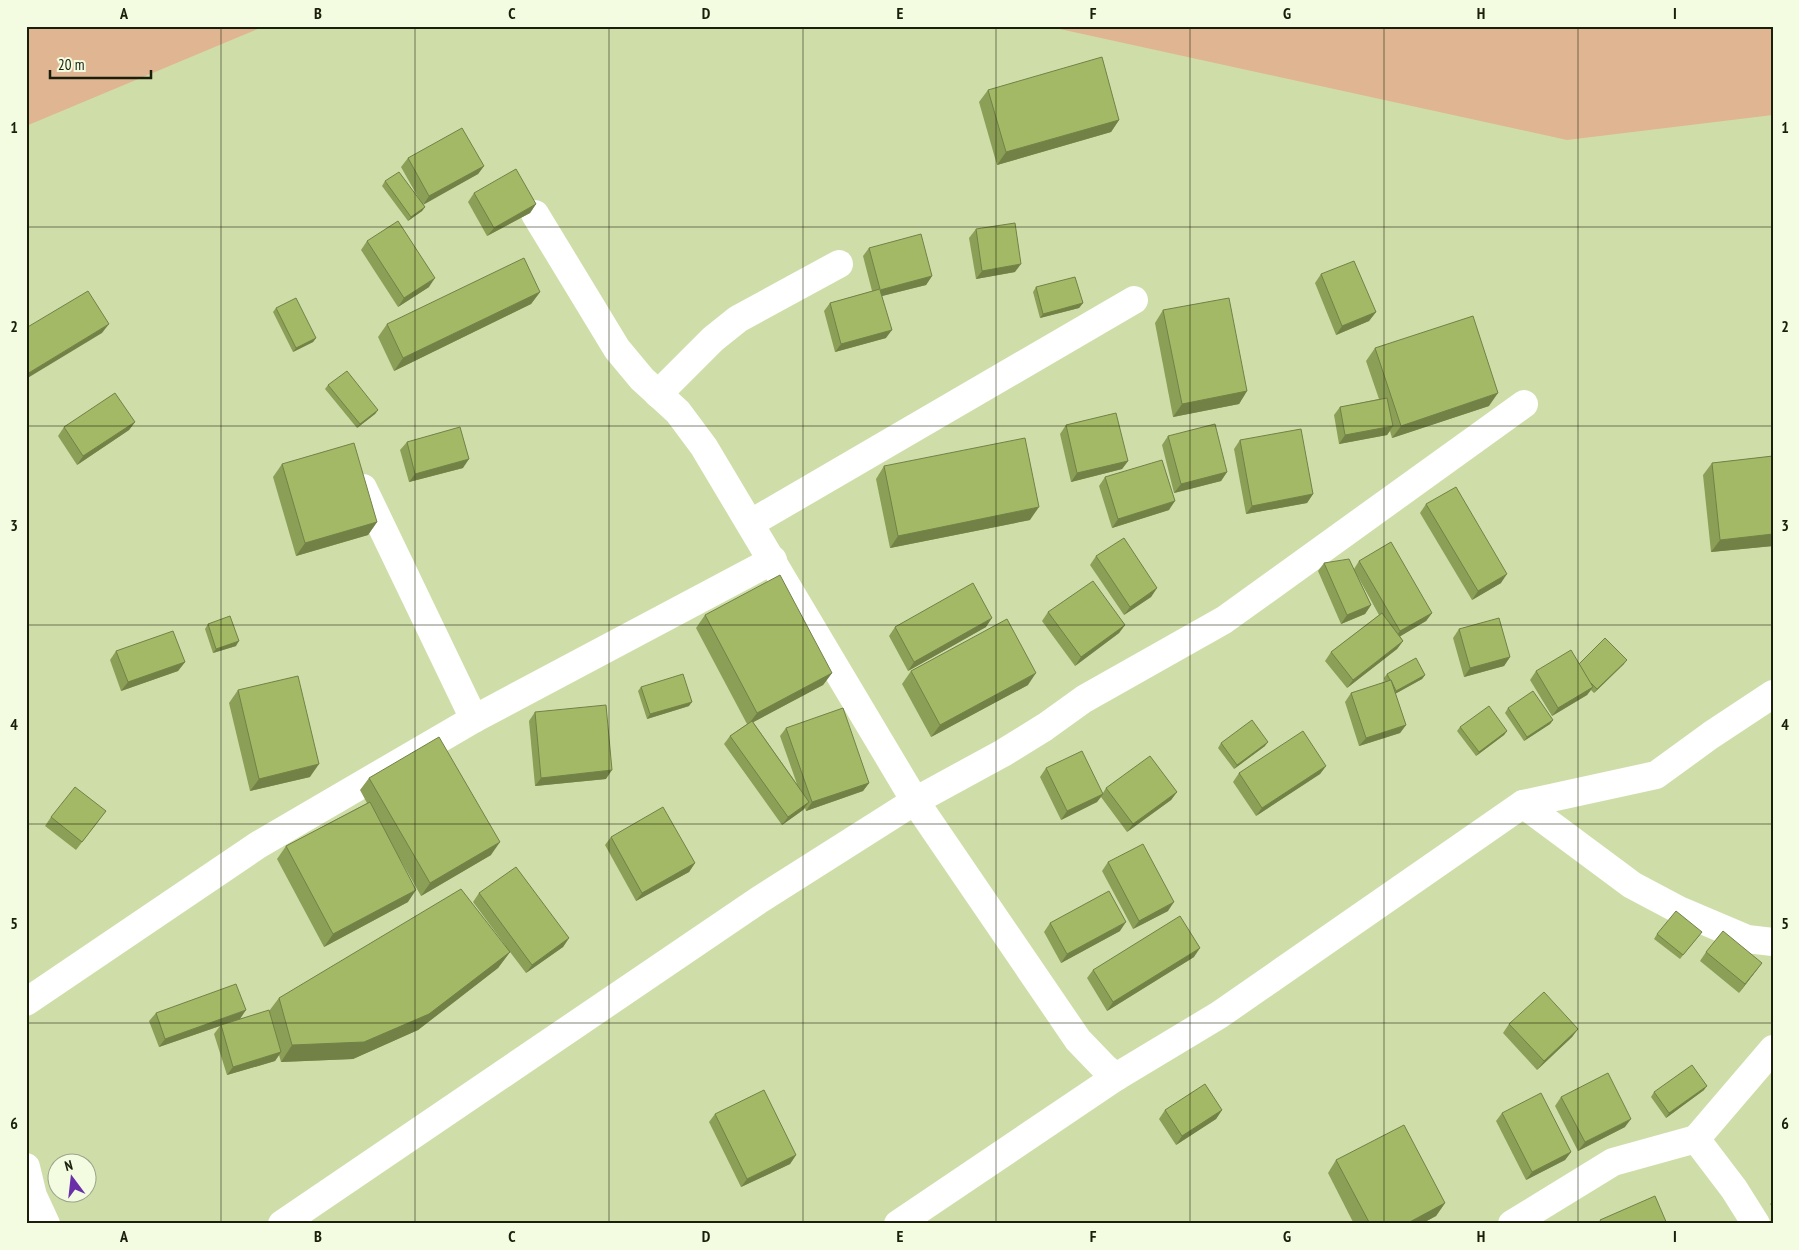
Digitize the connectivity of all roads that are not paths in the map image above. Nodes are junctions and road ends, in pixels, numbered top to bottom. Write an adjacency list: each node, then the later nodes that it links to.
1 (535, 214): 4 (street)
2 (839, 264): 4 (street)
3 (1134, 300): 7 (street)
4 (658, 394): 7 (street)
5 (1524, 404): 11 (street)
6 (363, 488): 10 (street)
7 (751, 523): 8 (street)
8 (773, 560): 10 (street); 11 (street)
9 (1773, 694): 12 (street)
10 (474, 719): 14 (street)
11 (915, 801): 16 (street); 20 (street)
12 (1523, 804): 13 (street); 16 (street)
13 (1773, 942)
14 (26, 1002)
15 (1773, 1049): 17 (street)
16 (1116, 1077): 21 (street)
17 (1696, 1139): 22 (street); 23 (street)
18 (26, 1167): 19 (street)
19 (46, 1224)
20 (282, 1224)
21 (898, 1224)
22 (1512, 1224)
23 (1756, 1224)

